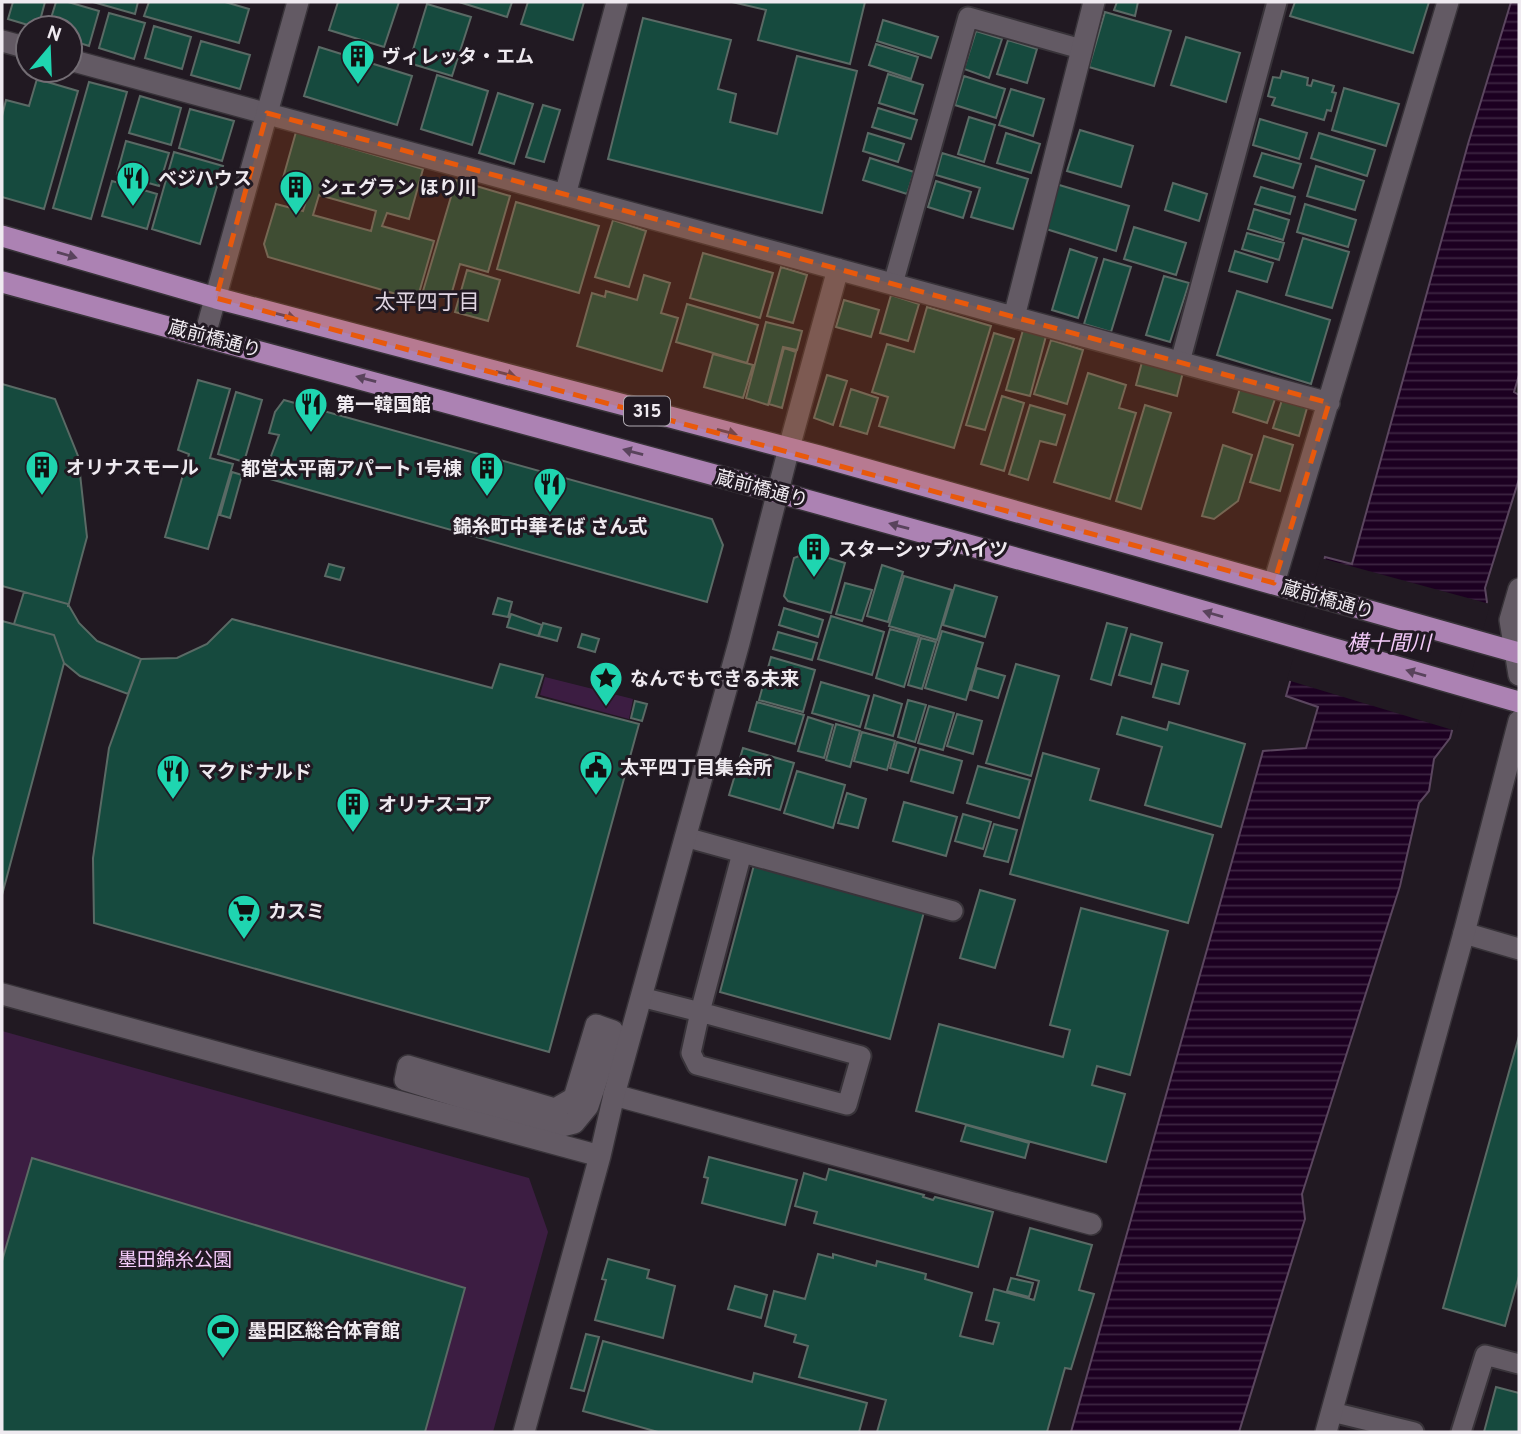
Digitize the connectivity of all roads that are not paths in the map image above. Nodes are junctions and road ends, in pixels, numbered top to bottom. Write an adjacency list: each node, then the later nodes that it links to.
1 (298, 2): 8 (street)
2 (617, 2): 9 (street)
3 (1094, 2): 6 (street)
4 (1277, 2): 17 (lane)
5 (1448, 2): 18 (street)
6 (1081, 49): 13 (lane); 15 (street)
7 (84, 64): 8 (street)
8 (267, 113): 9 (street); 14 (street)
9 (565, 195): 11 (street)
10 (2, 236): 14 (main road, 蔵前橋通り / 315, one-way to 14)
11 (838, 269): 13 (street); 19 (street)
12 (2, 282): 16 (main road, 蔵前橋通り / 315)
13 (893, 284): 15 (street)
14 (216, 298): 16 (street); 19 (main road, 蔵前橋通り / 315, one-way to 19)
15 (1014, 317): 17 (street)
16 (205, 335): 20 (main road, 蔵前橋通り / 315, one-way to 16)
17 (1180, 362): 18 (street)
18 (1329, 403): 21 (street)
19 (789, 448): 20 (street); 21 (main road, 蔵前橋通り / 315)
20 (777, 492): 25 (main road, 蔵前橋通り / 315, one-way to 20); 27 (street)
21 (1283, 586): 23 (main road, 蔵前橋通り / 315)
22 (1519, 589): 23 (street)
23 (1517, 652): 24 (street)
24 (1519, 675)
25 (1519, 702)
26 (1519, 720): 30 (street)
27 (685, 837): 28 (lane); 33 (street)
28 (742, 853): 29 (lane); 34 (lane)
29 (953, 911)
30 (1464, 933): 31 (street); 40 (street)
31 (1519, 948)
32 (2, 994): 37 (street)
33 (641, 997): 34 (lane); 35 (street)
34 (700, 1012): 34 (lane)
35 (614, 1095): 37 (street); 38 (street)
36 (588, 1106): 36 (street)
37 (600, 1156): 41 (street)
38 (1091, 1224)
39 (1519, 1364): 43 (lane)
40 (1329, 1422): 42 (lane)
41 (524, 1432)
42 (1414, 1432)
43 (1461, 1432)

